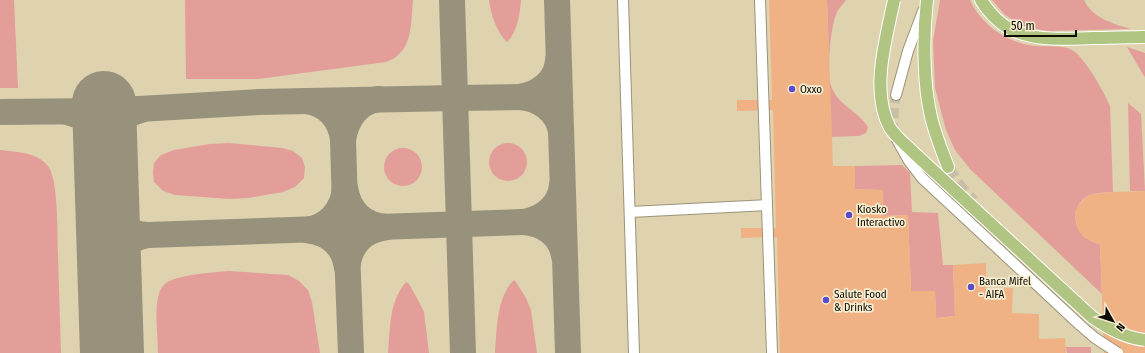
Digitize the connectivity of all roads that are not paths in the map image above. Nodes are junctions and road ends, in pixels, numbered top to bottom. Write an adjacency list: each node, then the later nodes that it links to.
1 (623, 0): 11 (lane)
2 (760, 0): 10 (lane)
3 (894, 0): 8 (main road, bridge)
4 (981, 0): 6 (main road)
5 (927, 1): 7 (lane); 9 (main road)
6 (1145, 37)
7 (896, 95)
8 (891, 129): 12 (main road, bridge); 15 (lane, bridge)
9 (948, 167)
10 (767, 205): 11 (lane); 14 (lane)
11 (630, 212): 13 (lane)
12 (1145, 340)
13 (634, 353)
14 (772, 353)
15 (1118, 353)

